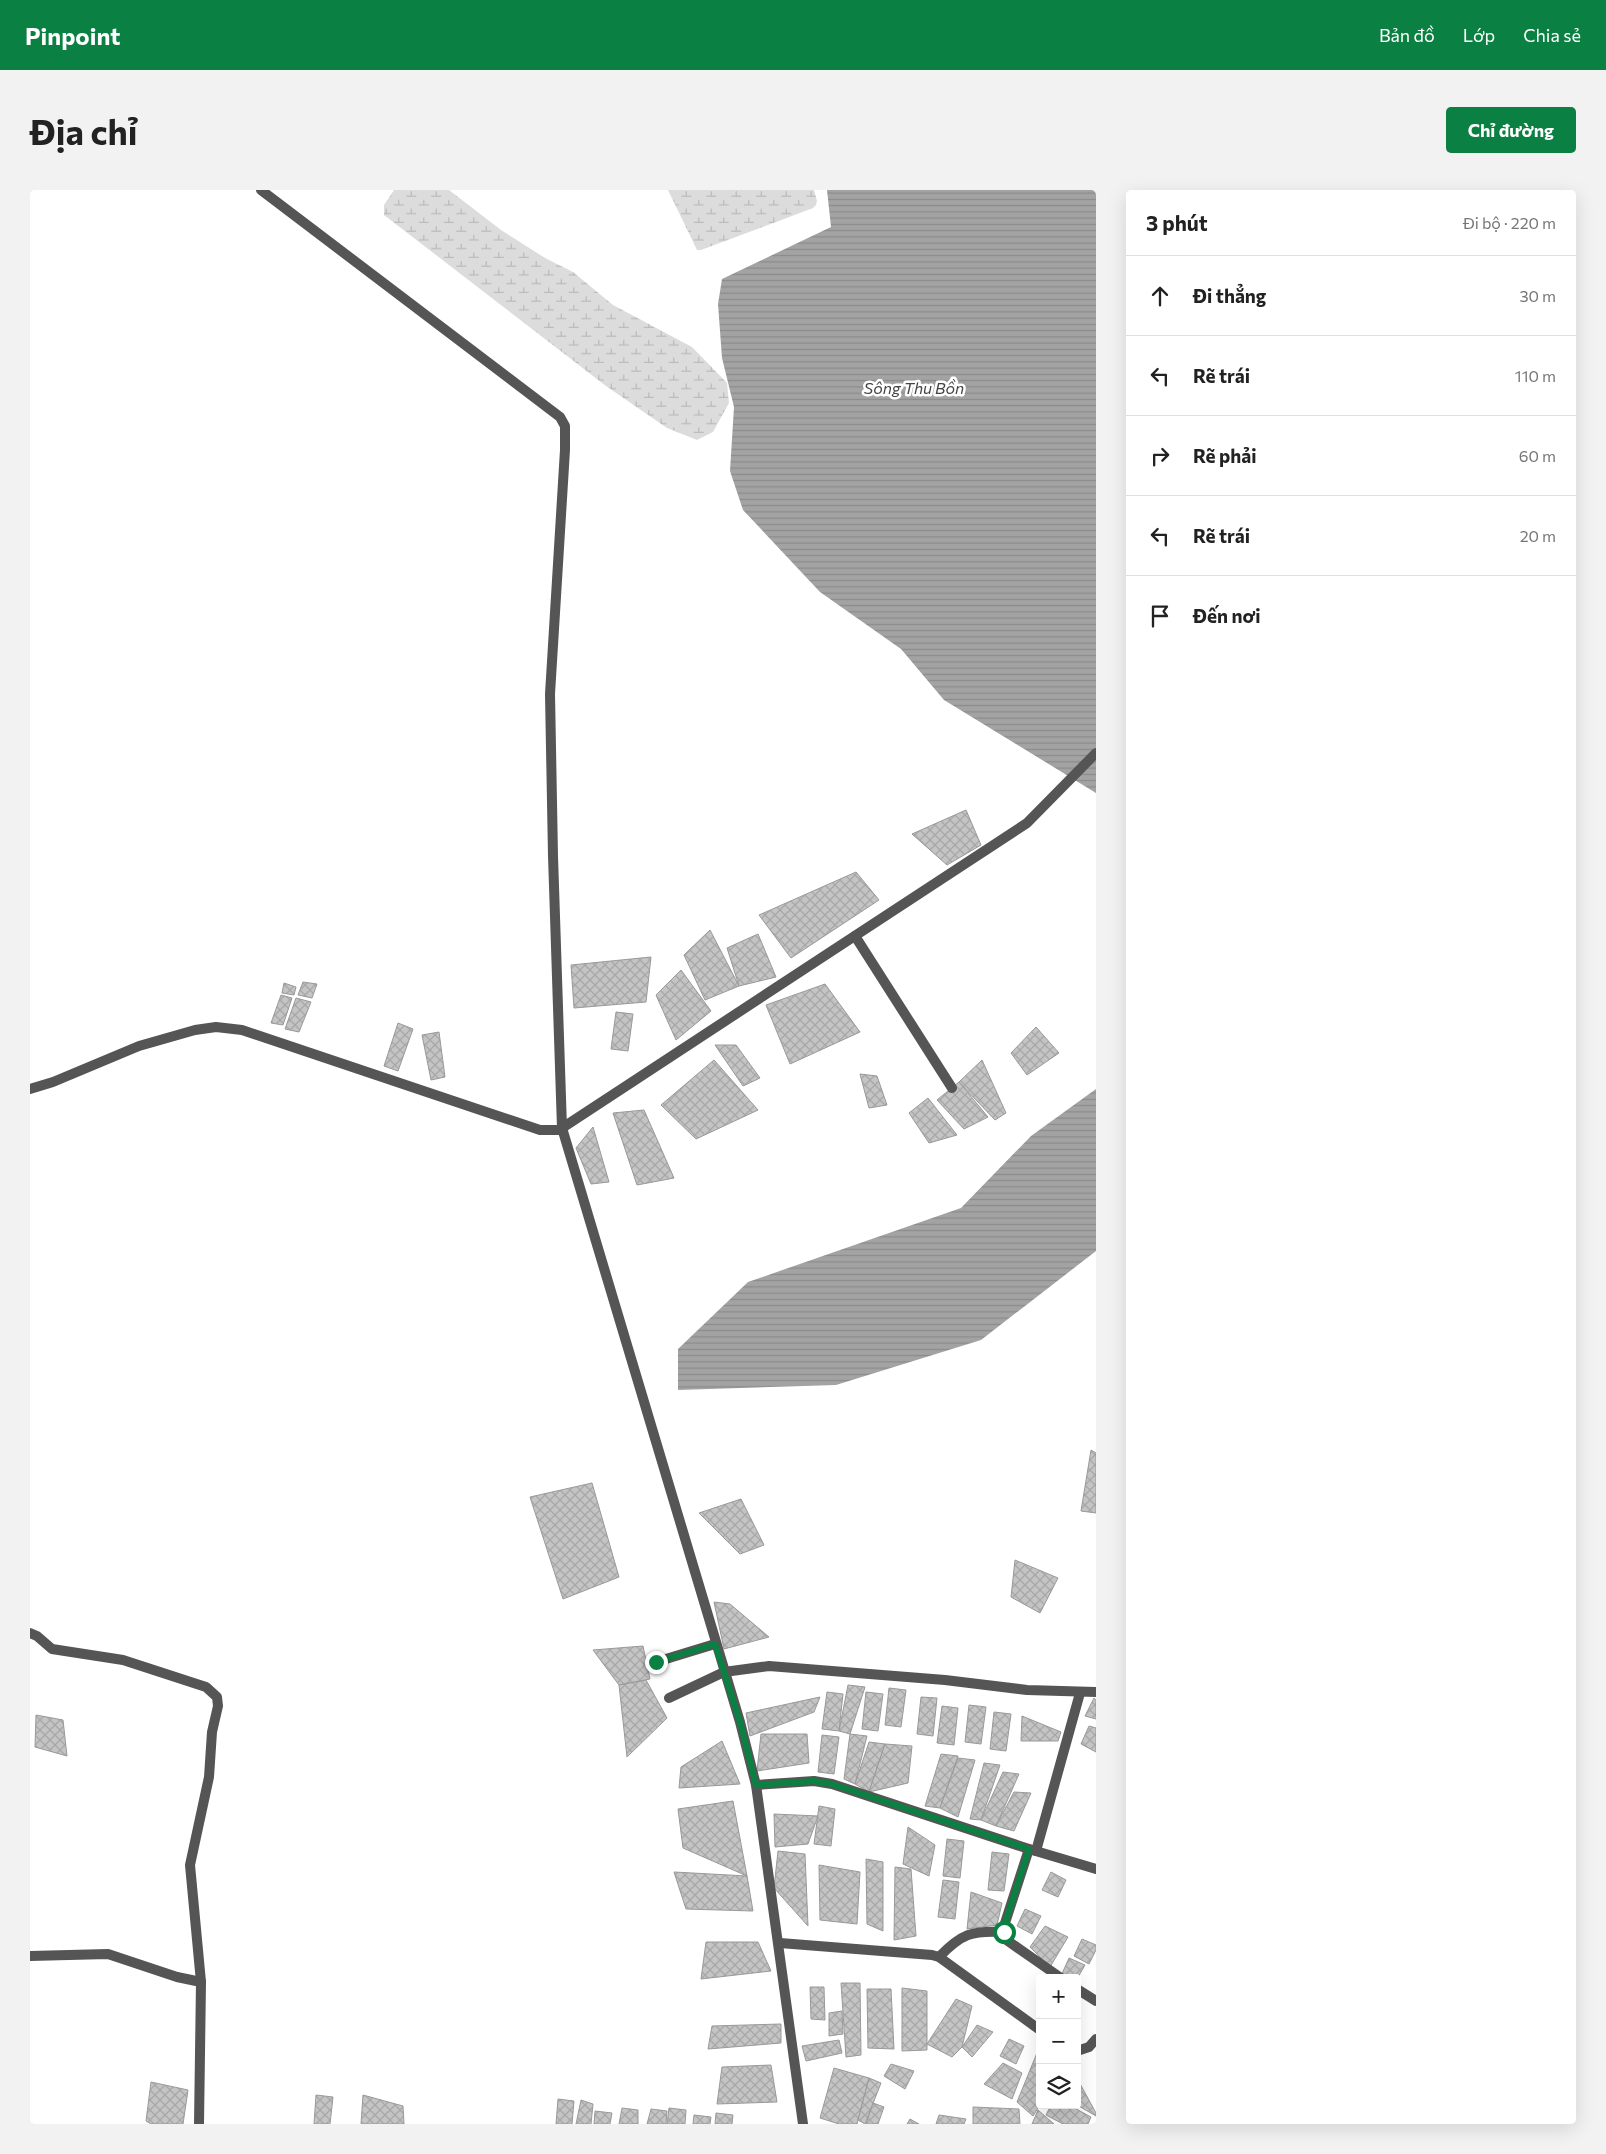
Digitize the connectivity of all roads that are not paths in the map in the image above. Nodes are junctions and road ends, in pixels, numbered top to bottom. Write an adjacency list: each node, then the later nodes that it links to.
1 (261, 190): 6 (street)
2 (1096, 753): 3 (street)
3 (855, 936): 4 (street); 6 (street)
4 (952, 1088)
5 (30, 1089): 6 (street)
6 (562, 1128): 8 (street)
7 (30, 1633): 22 (street)
8 (715, 1644): 9 (street); 10 (street)
9 (656, 1662)
10 (724, 1672): 12 (street); 13 (street); 14 (street)
11 (1096, 1692): 12 (street)
12 (1080, 1693): 15 (street)
13 (668, 1698)
14 (756, 1785): 15 (street); 18 (street)
15 (1033, 1850): 16 (street); 17 (street)
16 (1096, 1869)
17 (1004, 1932): 20 (street); 21 (street)
18 (780, 1943): 20 (street); 29 (street)
19 (30, 1956): 22 (street)
20 (939, 1957): 25 (street)
21 (1055, 1974)
22 (201, 1982): 28 (street)
23 (1081, 1992): 24 (street)
24 (1096, 2001)
25 (1036, 2027)
26 (1096, 2039): 27 (street)
27 (1081, 2051)
28 (199, 2124)
29 (803, 2124)

